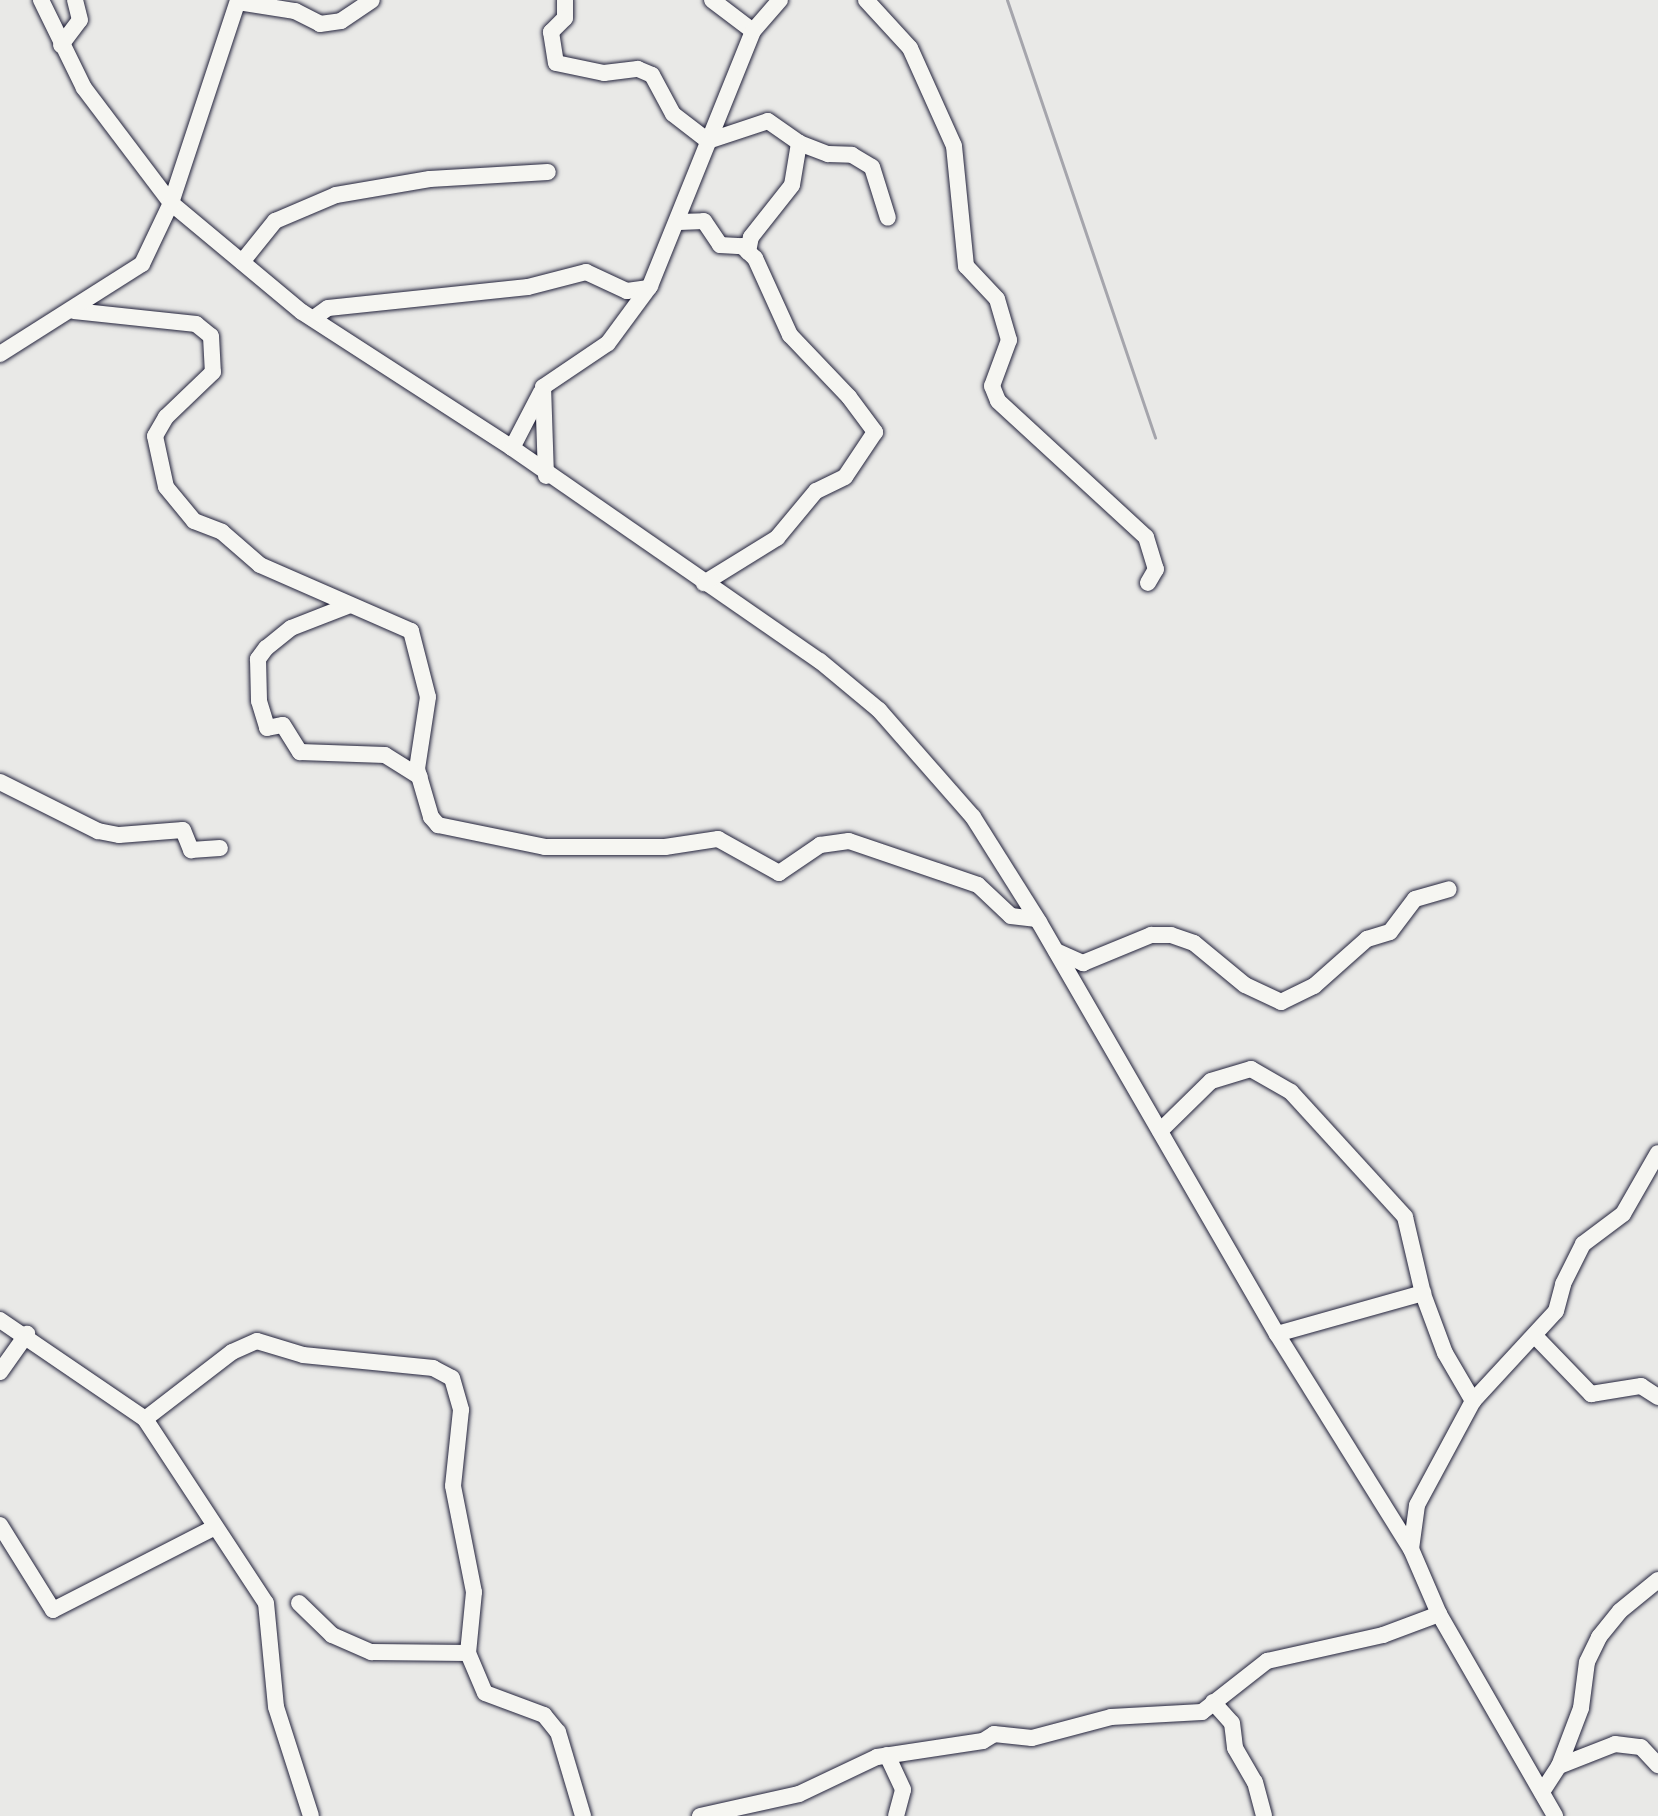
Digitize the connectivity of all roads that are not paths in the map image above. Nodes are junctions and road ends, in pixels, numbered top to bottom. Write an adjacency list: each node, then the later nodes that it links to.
1 (41, 0): 10 (street)
2 (75, 0): 10 (street)
3 (372, 0): 8 (street)
4 (565, 0): 11 (street)
5 (712, 0): 9 (street)
6 (780, 0): 9 (street)
7 (866, 0): 27 (street)
8 (238, 1): 14 (street)
9 (753, 31): 11 (street)
10 (61, 45): 14 (street)
11 (708, 141): 12 (street); 16 (street)
12 (799, 143): 15 (street); 17 (street)
13 (548, 172): 18 (street)
14 (171, 203): 18 (street); 20 (street)
15 (888, 218)
16 (679, 222): 17 (street); 19 (street)
17 (748, 252): 26 (street)
18 (242, 262): 21 (street)
19 (649, 288): 21 (street); 23 (street)
20 (74, 311): 22 (street); 28 (street)
21 (314, 318): 24 (street)
22 (0, 354)
23 (543, 387): 24 (street); 25 (street)
24 (512, 448): 25 (street)
25 (546, 476): 26 (street)
26 (704, 583): 33 (street)
27 (1148, 583)
28 (350, 605): 29 (street); 29 (street)
29 (420, 777): 33 (street)
30 (0, 782): 31 (street)
31 (220, 848)
32 (1449, 889): 34 (street)
33 (1037, 919): 34 (street)
34 (1056, 951): 35 (street)
35 (1160, 1131): 37 (street); 40 (street)
36 (1658, 1153): 41 (street)
37 (1423, 1293): 40 (street); 44 (street)
38 (0, 1320): 39 (street)
39 (27, 1334): 42 (street); 45 (street)
40 (1277, 1334): 48 (street)
41 (1535, 1336): 43 (street); 44 (street)
42 (0, 1372)
43 (1658, 1397)
44 (1473, 1401): 48 (street)
45 (145, 1419): 47 (street); 52 (street)
46 (0, 1525): 47 (street)
47 (215, 1527): 58 (street)
48 (1411, 1549): 51 (street)
49 (1658, 1580): 56 (street)
50 (299, 1603): 52 (street)
51 (1439, 1614): 53 (street); 57 (street)
52 (468, 1653): 59 (street)
53 (1213, 1702): 54 (street); 62 (street)
54 (887, 1755): 60 (street); 61 (street)
55 (1658, 1765): 56 (street)
56 (1559, 1766): 57 (street)
57 (1542, 1792): 63 (street)
58 (311, 1816)
59 (583, 1816)
60 (700, 1816)
61 (896, 1816)
62 (1264, 1816)
63 (1555, 1816)

